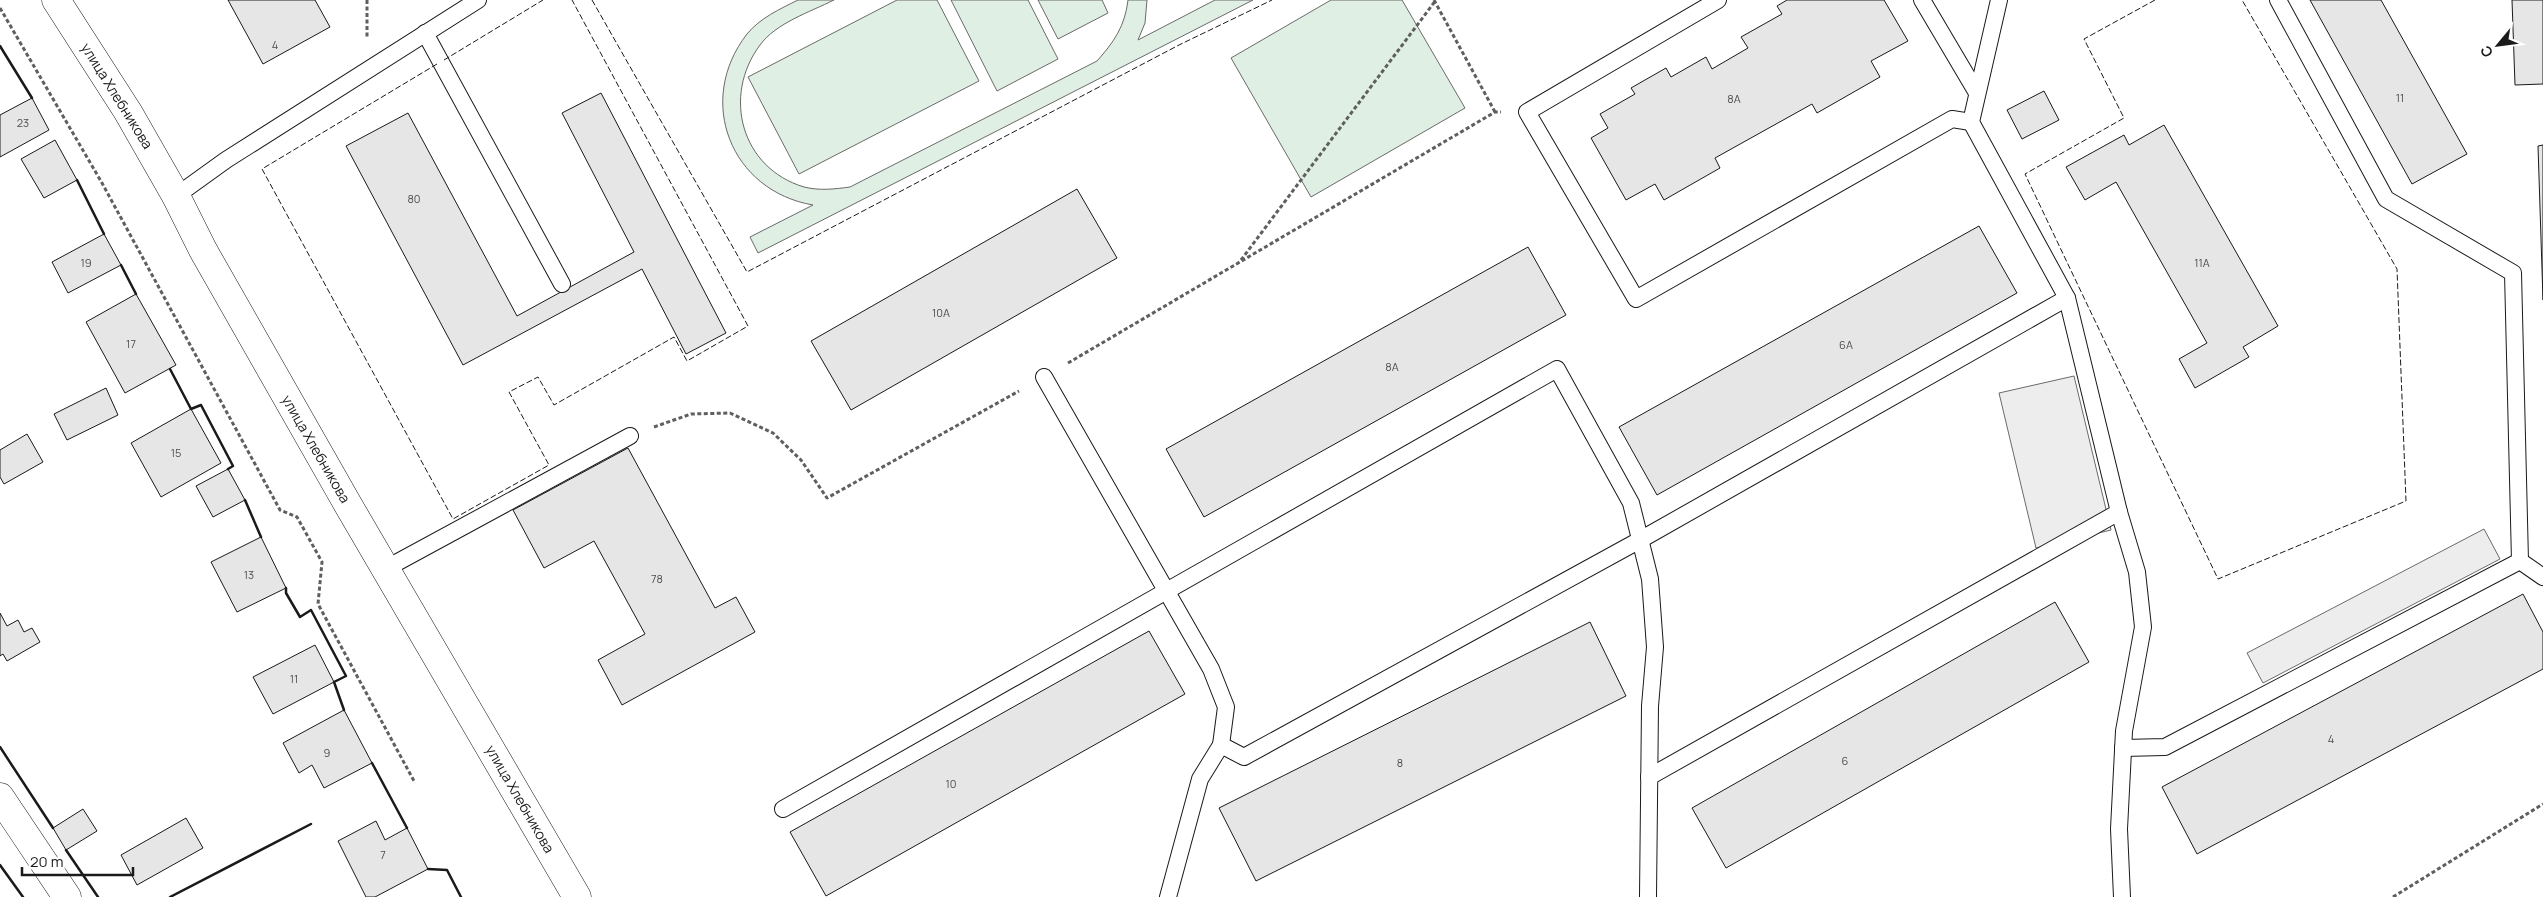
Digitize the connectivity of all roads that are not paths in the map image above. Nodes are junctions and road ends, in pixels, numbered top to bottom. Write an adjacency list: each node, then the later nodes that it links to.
1 (56, 0): 10 (street, улица Хлебникова)
2 (478, 0): 7 (lane)
3 (1718, 0): 9 (lane)
4 (1922, 0): 8 (lane)
5 (2000, 0): 8 (lane)
6 (2278, 0): 17 (lane)
7 (425, 33): 10 (lane); 11 (lane)
8 (1978, 93): 9 (lane)
9 (1971, 122): 12 (lane)
10 (176, 196): 18 (street, улица Хлебникова)
11 (562, 284)
12 (2067, 298): 15 (lane); 16 (lane)
13 (1044, 377): 20 (lane)
14 (630, 436): 18 (lane)
15 (2119, 512): 22 (lane); 23 (lane)
16 (1640, 540): 20 (lane); 21 (lane); 23 (lane)
17 (2520, 561): 19 (lane); 22 (lane)
18 (386, 569): 27 (street, улица Хлебникова)
19 (2543, 577)
20 (1166, 590): 21 (lane); 25 (lane)
21 (1221, 745): 28 (lane)
22 (2123, 748): 30 (lane)
23 (1649, 777): 29 (lane)
24 (0, 797): 26 (street)
25 (783, 809)
26 (67, 897)
27 (577, 897)
28 (1168, 897)
29 (1648, 897)
30 (2122, 897)

